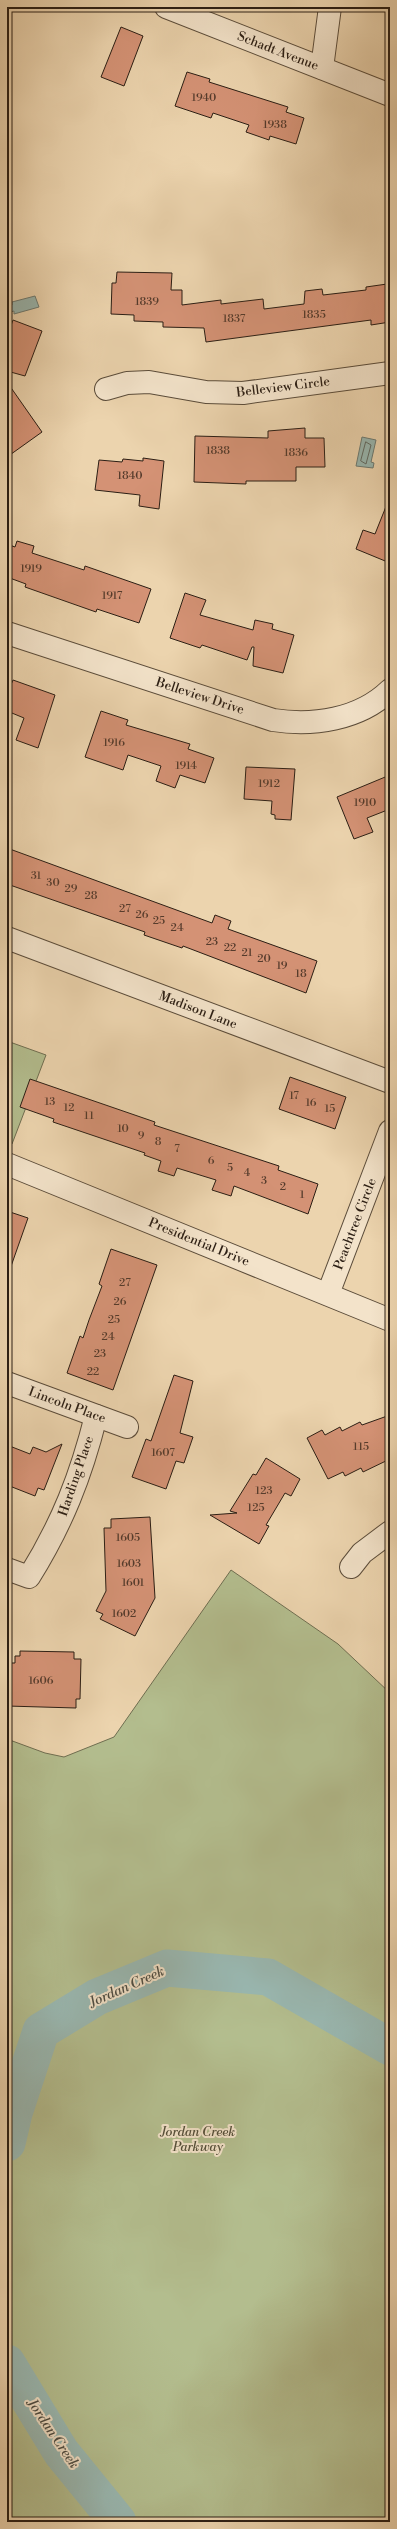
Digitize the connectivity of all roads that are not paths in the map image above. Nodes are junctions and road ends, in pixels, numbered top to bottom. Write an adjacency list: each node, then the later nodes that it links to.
1 (166, 7): 3 (street, Schadt Avenue)
2 (330, 7): 3 (street)
3 (322, 68): 4 (street, Schadt Avenue)
4 (390, 95)
5 (390, 373): 6 (street, Belleview Circle)
6 (106, 389)
7 (7, 633): 8 (street, Belleview Drive)
8 (390, 690)
9 (7, 938): 10 (street, Madison Lane)
10 (390, 1082)
11 (390, 1131): 13 (street, Peachtree Circle)
12 (7, 1164): 13 (street, Presidential Drive)
13 (328, 1294): 14 (street, Presidential Drive)
14 (390, 1320)
15 (7, 1384): 16 (street, Lincoln Place)
16 (96, 1416): 17 (street, Lincoln Place); 20 (street, Harding Place)
17 (127, 1426)
18 (390, 1532): 19 (street)
19 (351, 1567)
20 (7, 1569)

